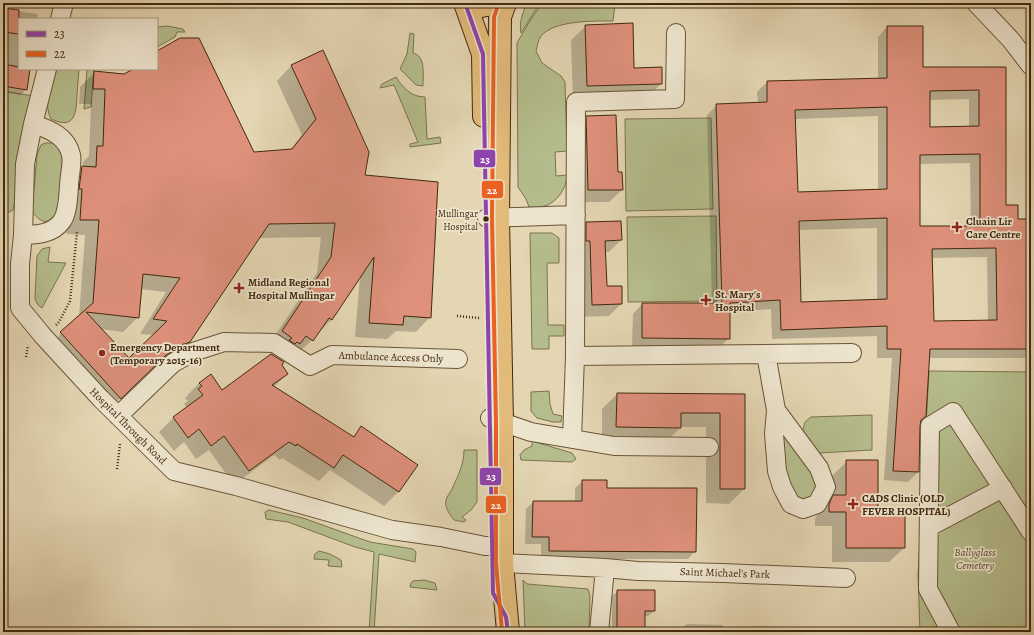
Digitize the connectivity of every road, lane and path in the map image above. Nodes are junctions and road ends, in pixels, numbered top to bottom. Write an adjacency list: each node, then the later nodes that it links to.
1 (64, 3): 7 (street)
2 (465, 3): 13 (main road)
3 (469, 3): 4 (main road)
4 (495, 3)
5 (505, 3): 13 (main road)
6 (978, 4): 9 (street)
7 (60, 18)
8 (676, 33): 12 (street)
9 (1031, 66)
10 (47, 70): 11 (street, Hospital Through Road)
11 (32, 124): 14 (street); 15 (street, Hospital Through Road)
12 (576, 215): 13 (street); 21 (street)
13 (492, 218): 26 (main road)
14 (61, 222): 15 (street); 18 (path)
15 (23, 235): 18 (street, Hospital Through Road)
16 (456, 316): 17 (path)
17 (479, 318)
18 (44, 336): 22 (path); 25 (street, Hospital Through Road)
19 (852, 353): 20 (street)
20 (766, 354): 21 (street); 24 (street)
21 (575, 356): 28 (street)
22 (26, 357)
23 (458, 359): 25 (street, Ambulance Access Only)
24 (776, 410): 24 (street)
25 (118, 416): 27 (street, Hospital Through Road)
26 (496, 420): 28 (street); 34 (main road)
27 (132, 430): 30 (path); 34 (street, Hospital Through Road)
28 (572, 439): 29 (street)
29 (709, 447)
30 (117, 469)
31 (1003, 488): 32 (street); 32 (street); 33 (street)
32 (929, 527): 39 (street)
33 (1031, 532)
34 (499, 551): 35 (street, Saint Michael's Park); 37 (main road)
35 (605, 568): 36 (street, Saint Michael's Park); 38 (street)
36 (846, 578)
37 (507, 625)
38 (599, 632)
39 (950, 632)

